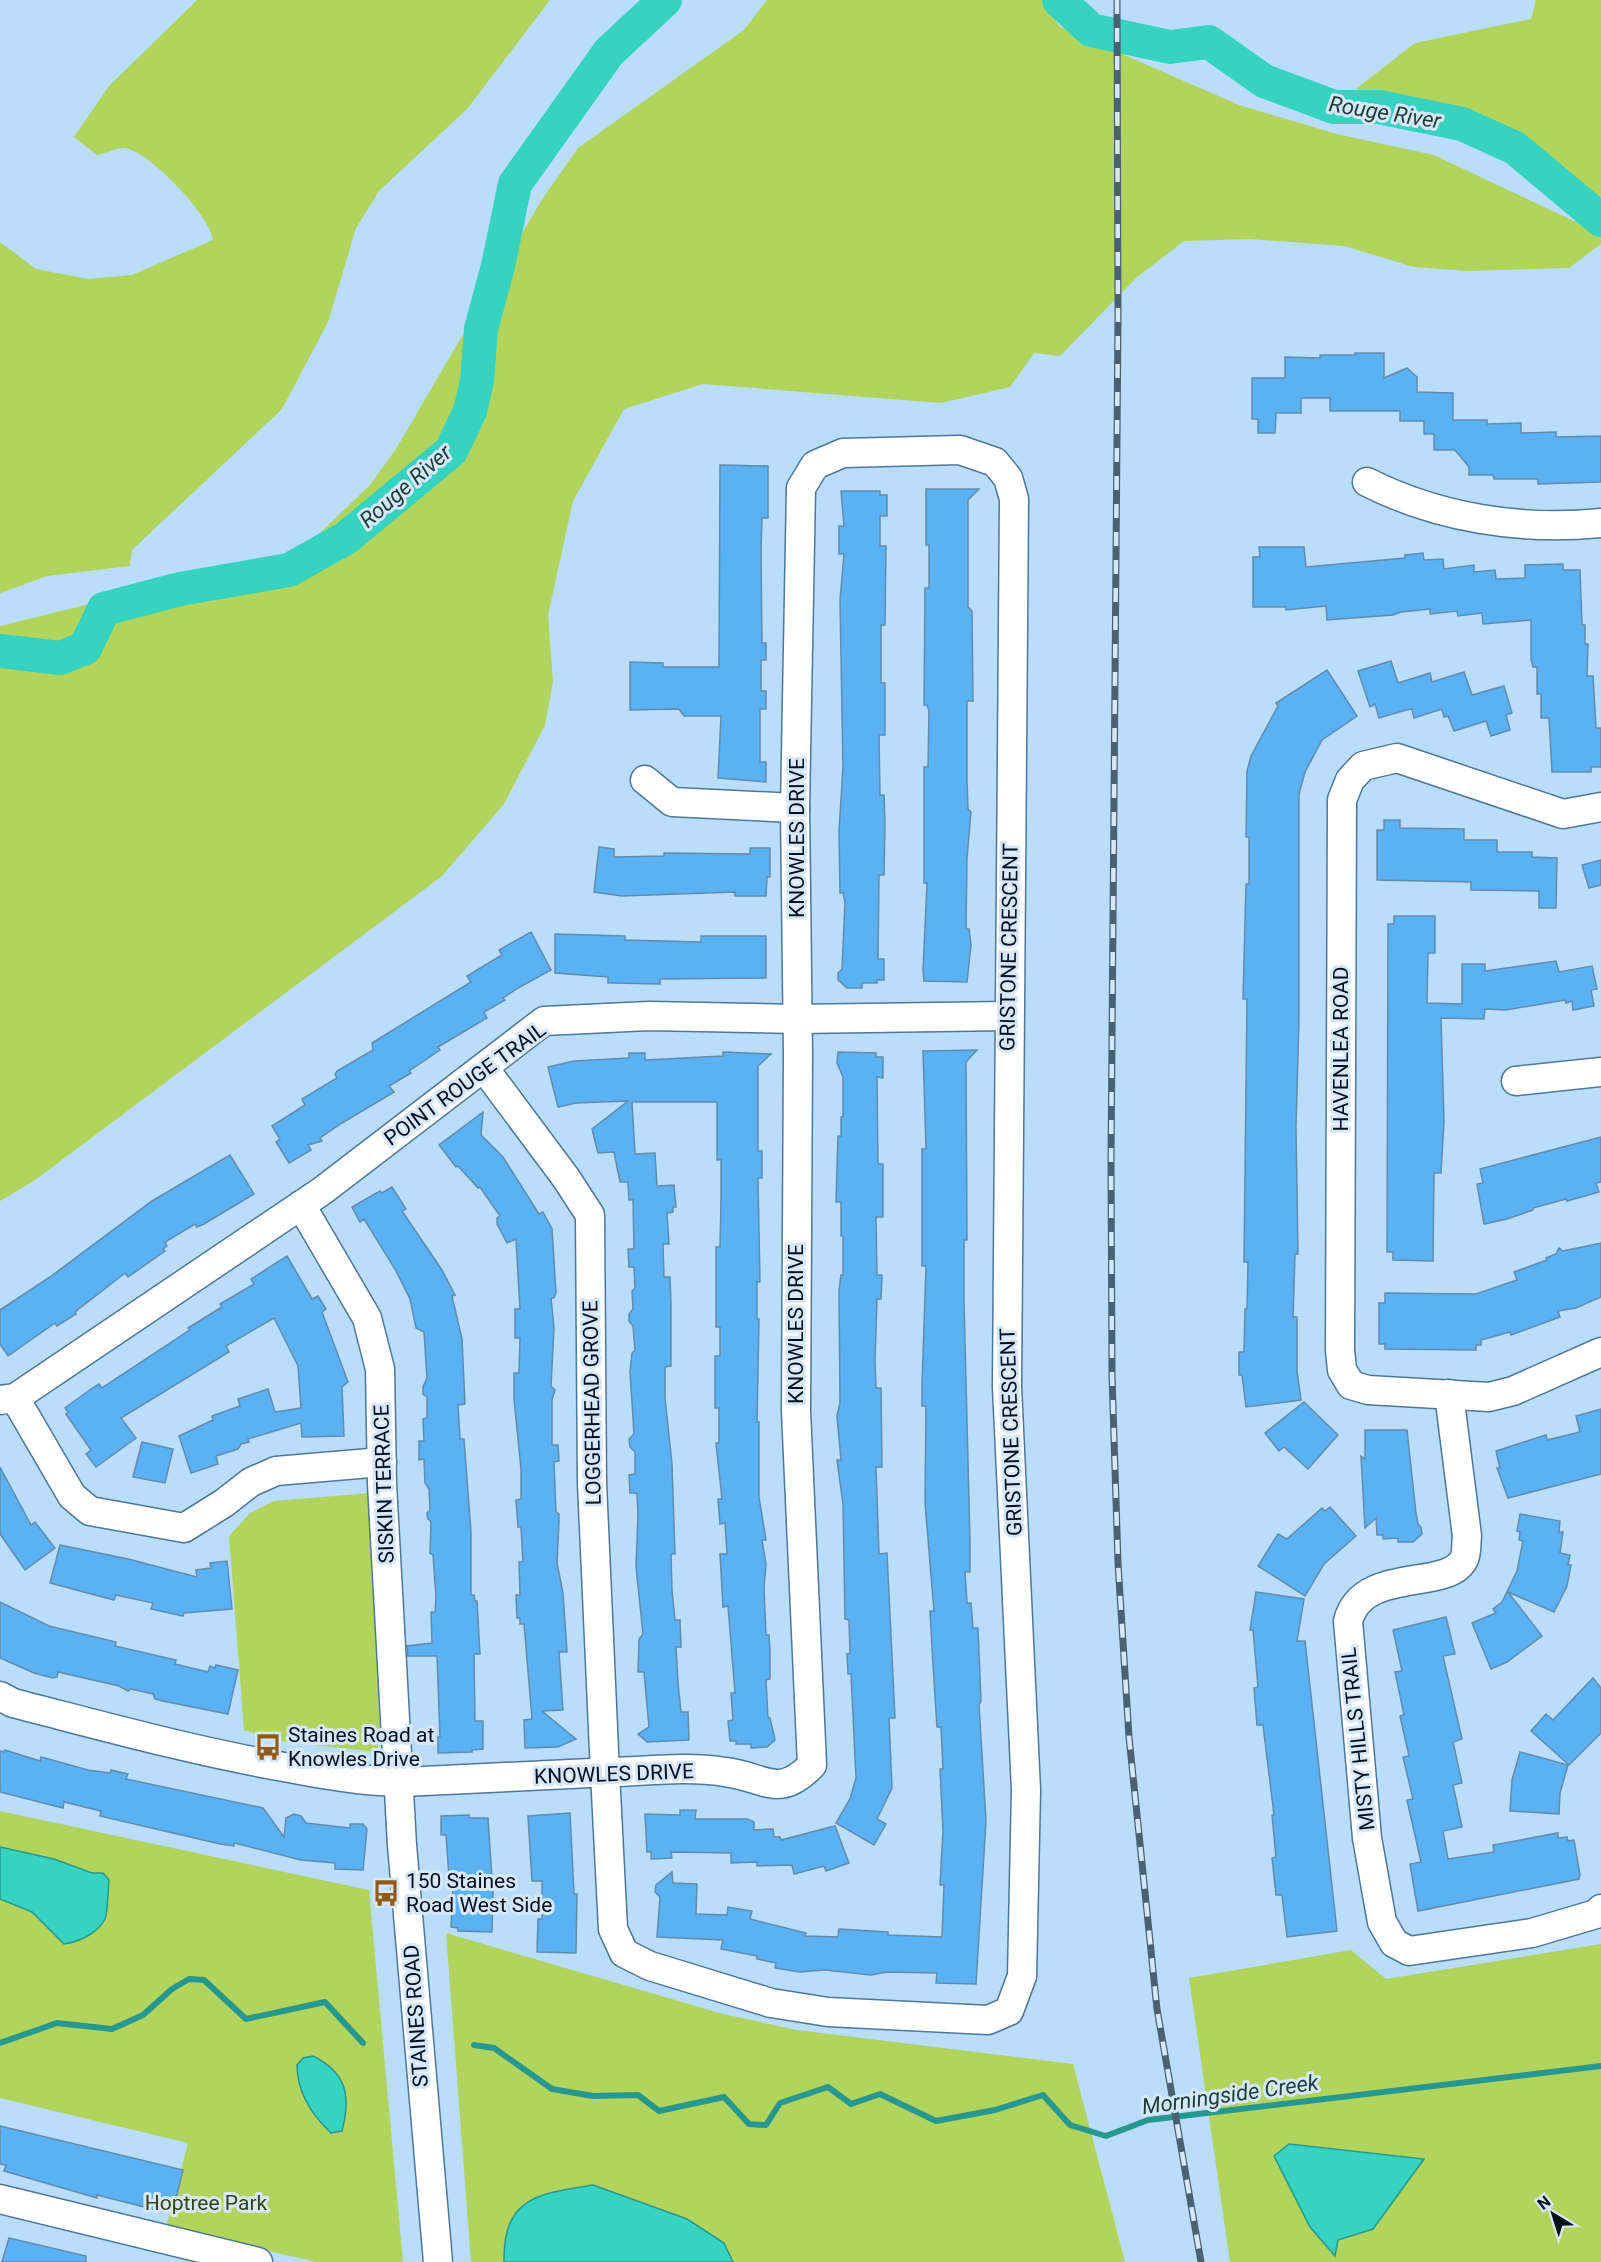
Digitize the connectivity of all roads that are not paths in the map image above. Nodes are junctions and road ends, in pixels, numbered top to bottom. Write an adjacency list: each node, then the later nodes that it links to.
1 (815, 465): 6 (street, KNOWLES DRIVE); 7 (street, GRISTONE CRESCENT)
2 (1367, 482): 3 (street)
3 (1601, 523)
4 (645, 780): 6 (street)
5 (1601, 807): 14 (street, HAVENLEA ROAD)
6 (795, 808): 8 (street, KNOWLES DRIVE)
7 (1008, 1016): 8 (street, POINT ROUGE TRAIL); 18 (street, GRISTONE CRESCENT)
8 (798, 1019): 9 (street, POINT ROUGE TRAIL); 18 (street, KNOWLES DRIVE)
9 (484, 1068): 12 (street, POINT ROUGE TRAIL); 18 (street, LOGGERHEAD GROVE)
10 (1601, 1072): 11 (street)
11 (1516, 1082)
12 (301, 1205): 15 (street, POINT ROUGE TRAIL); 16 (street, SISKIN TERRACE)
13 (1601, 1352): 14 (street, HAVENLEA ROAD)
14 (1449, 1394): 20 (street, MISTY HILLS TRAIL)
15 (7, 1399): 16 (street)
16 (382, 1462): 19 (street, SISKIN TERRACE)
17 (0, 1696): 19 (street)
18 (605, 1773): 19 (street, KNOWLES DRIVE)
19 (399, 1782): 23 (street, STAINES ROAD)
20 (1601, 1909)
21 (0, 2199): 22 (street)
22 (258, 2262)
23 (438, 2262)

